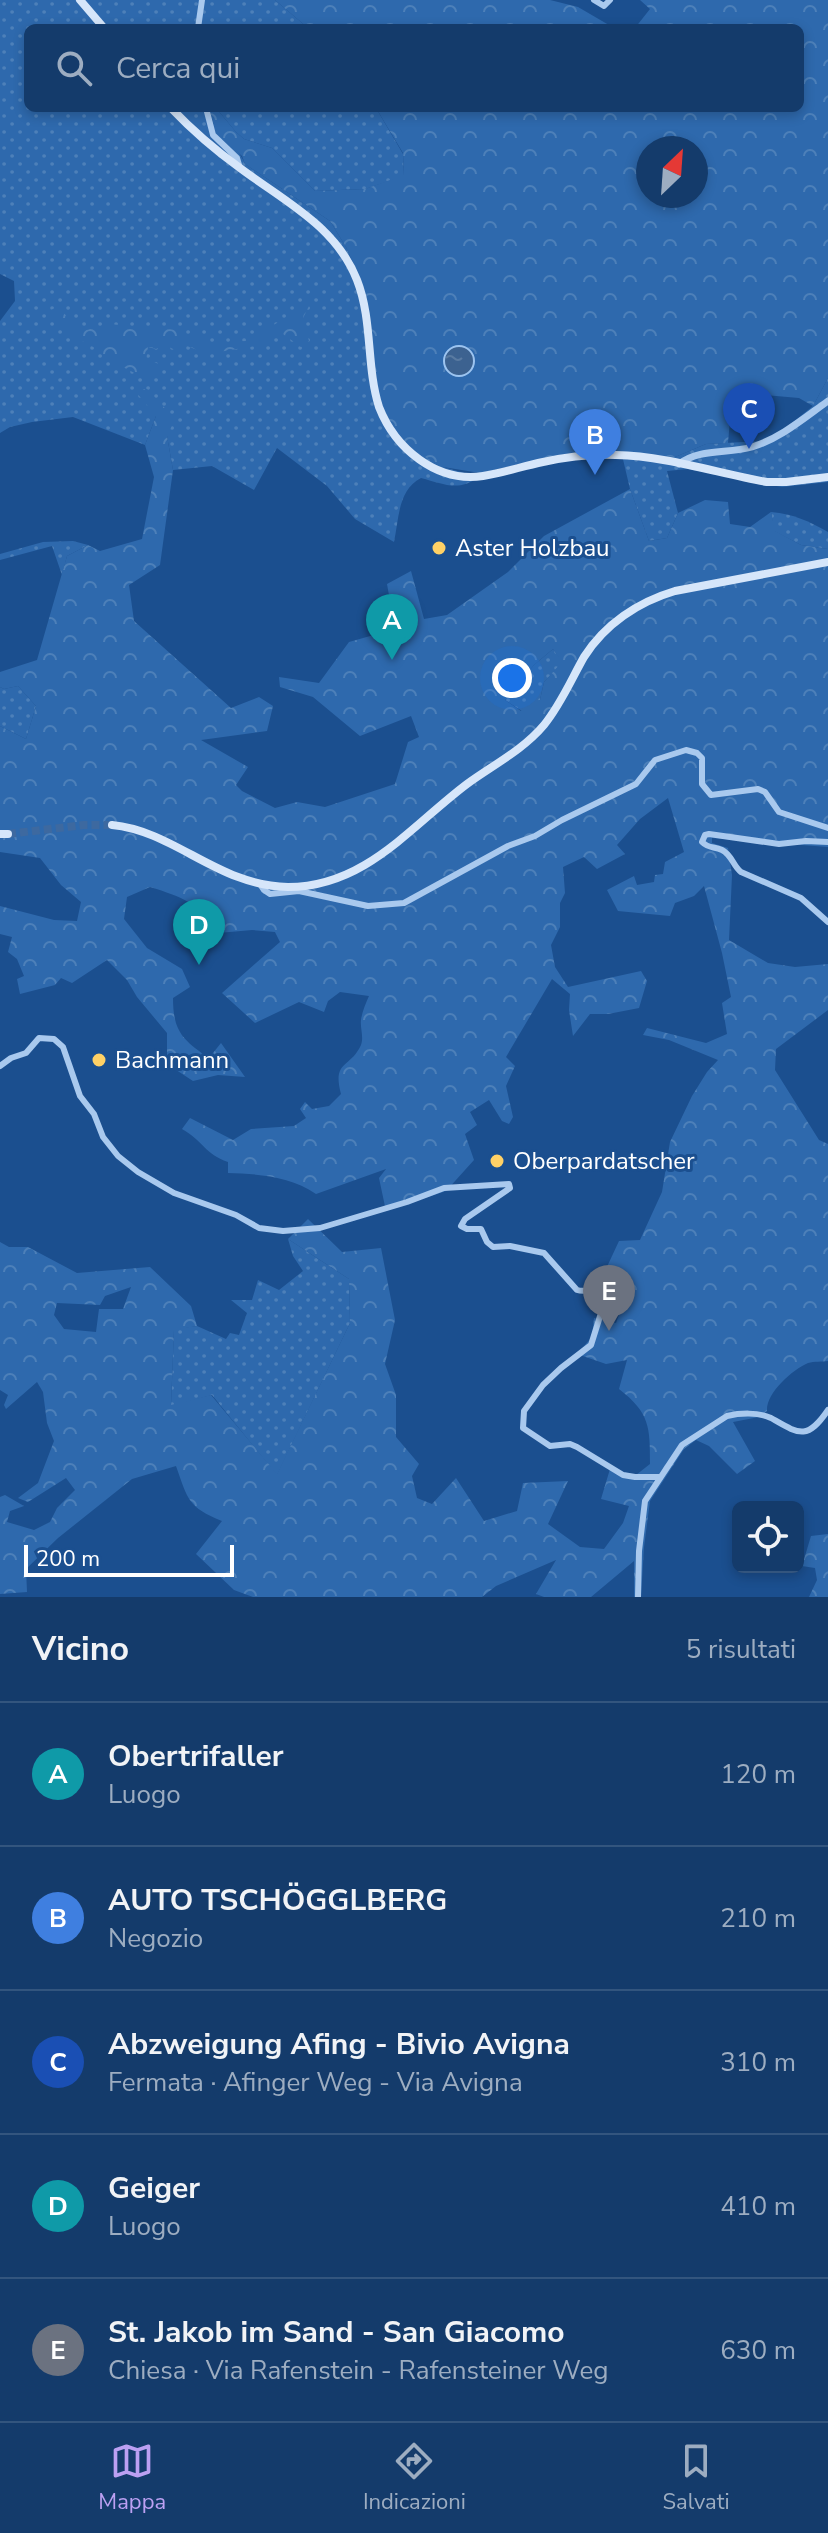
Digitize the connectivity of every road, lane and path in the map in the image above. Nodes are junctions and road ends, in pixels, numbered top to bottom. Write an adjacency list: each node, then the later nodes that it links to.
1 (80, 0): 5 (main road)
2 (202, 0): 6 (street)
3 (594, 0): 4 (street)
4 (610, 0)
5 (101, 24)
6 (199, 24)
7 (175, 112): 9 (main road)
8 (207, 112): 9 (street)
9 (240, 168): 11 (main road)
10 (828, 401): 11 (street)
11 (679, 464): 12 (main road)
12 (828, 477)
13 (828, 562): 17 (main road)
14 (112, 825): 17 (main road)
15 (828, 828): 17 (street)
16 (828, 842): 18 (street)
17 (260, 884)
18 (828, 922)
19 (0, 1066): 21 (street)
20 (828, 1410): 21 (street)
21 (660, 1477): 22 (street)
22 (638, 1597)

